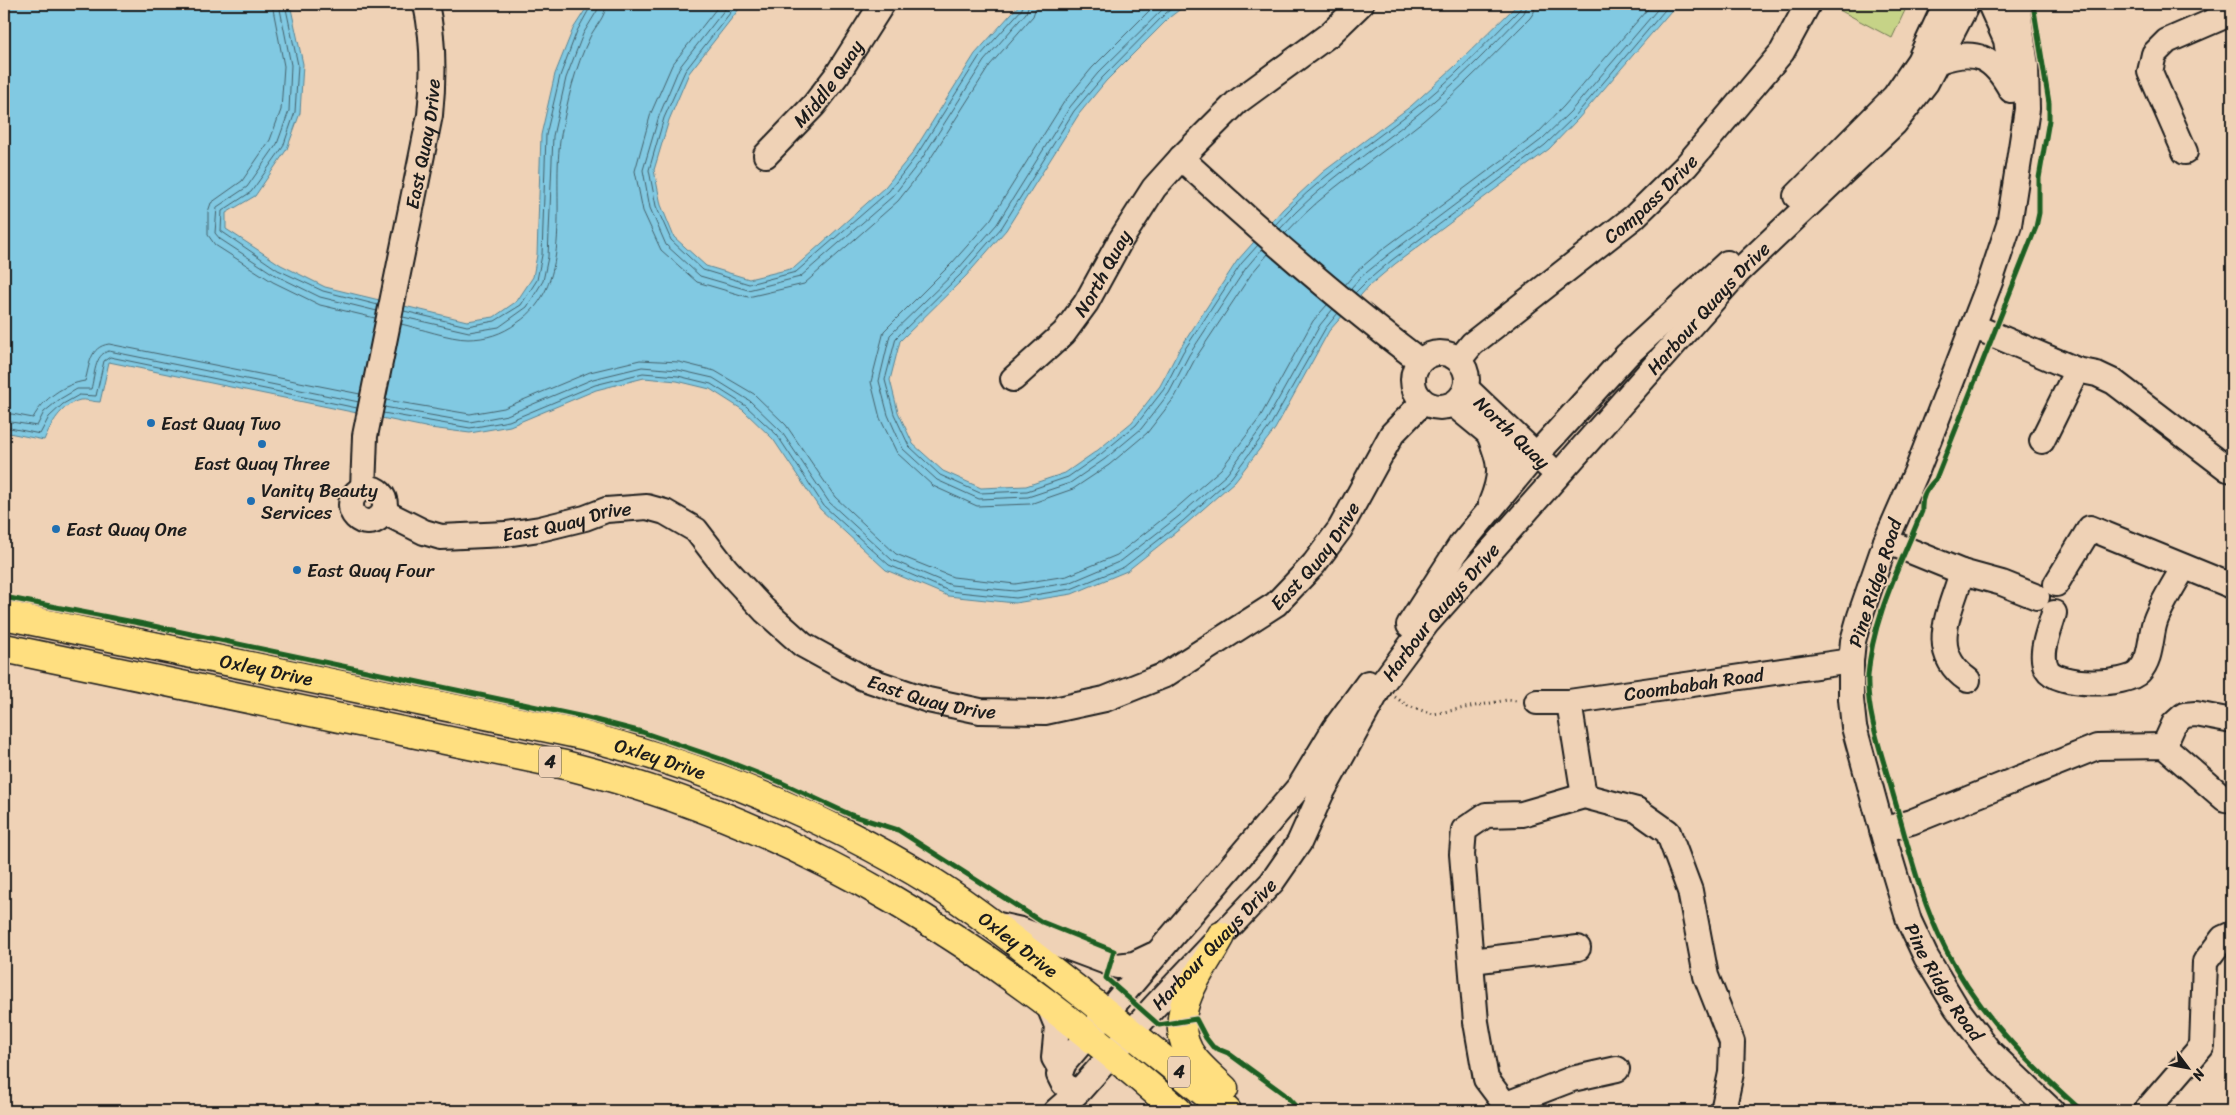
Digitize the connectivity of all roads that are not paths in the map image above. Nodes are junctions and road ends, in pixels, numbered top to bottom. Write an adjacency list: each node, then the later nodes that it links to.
1 (426, 4): 22 (street, East Quay Drive)
2 (882, 4): 14 (street, Middle Quay)
3 (1361, 4): 15 (street, North Quay)
4 (1808, 4): 17 (street, Compass Drive)
5 (1967, 4): 10 (street, Harbour Quays Drive)
6 (1990, 4): 11 (street, Pine Ridge Road)
7 (2017, 4): 12 (street, Pine Ridge Road)
8 (1945, 8): 24 (street, Harbour Quays Drive)
9 (2232, 13): 13 (street)
10 (1939, 61): 11 (street); 28 (street, Harbour Quays Drive)
11 (2015, 96): 12 (street, Pine Ridge Road)
12 (2022, 138): 16 (street, Pine Ridge Road)
13 (2185, 152)
14 (766, 155)
15 (1181, 158): 18 (street); 20 (street, North Quay)
16 (1972, 326): 19 (street); 30 (street, Pine Ridge Road)
17 (1459, 360): 18 (street); 21 (street)
18 (1420, 361): 22 (street)
19 (2077, 370): 25 (street); 27 (street)
20 (1013, 380)
21 (1460, 396): 22 (street); 23 (street, North Quay)
22 (1423, 402)
23 (1492, 425): 24 (street); 26 (street, North Quay); 29 (street)
24 (1564, 425): 26 (street, Harbour Quays Drive)
25 (2042, 441)
26 (1532, 460): 28 (street, North Quay); 29 (street, Harbour Quays Drive)
27 (2232, 470)
28 (1554, 479): 50 (street, Harbour Quays Drive)
29 (1486, 514): 52 (street, Harbour Quays Drive)
30 (1886, 541): 32 (street); 39 (street, Pine Ridge Road)
31 (2184, 567): 33 (street); 34 (street); 36 (street)
32 (1962, 572): 35 (street); 40 (street)
33 (2056, 584): 35 (street); 36 (street)
34 (2232, 586)
35 (2036, 596): 36 (street)
36 (2054, 614)
37 (4, 616): 48 (main road, Oxley Drive / 4)
38 (4, 648): 54 (main road, Oxley Drive / 4)
39 (1850, 661): 42 (street, Coombabah Road); 47 (street, Pine Ridge Road)
40 (1968, 680)
41 (1537, 702): 42 (street, Coombabah Road)
42 (1568, 702): 45 (street)
43 (2232, 721): 44 (street)
44 (2164, 746): 46 (street); 47 (street)
45 (1584, 796): 53 (street); 67 (street)
46 (2232, 800)
47 (1882, 830): 68 (street, Pine Ridge Road)
48 (992, 924): 52 (street); 55 (main road, Oxley Drive / 4)
49 (2232, 934): 69 (street)
50 (1221, 936): 56 (street, Harbour Quays Drive); 66 (main road)
51 (1578, 948): 53 (street)
52 (1157, 953): 55 (street, Harbour Quays Drive)
53 (1472, 961): 62 (street)
54 (1048, 1004): 57 (main road, Oxley Drive / 4); 60 (street)
55 (1107, 1013): 56 (main road, Oxley Drive / 4); 57 (street, Harbour Quays Drive)
56 (1131, 1033): 58 (street, Harbour Quays Drive); 65 (main road, Oxley Drive / 4)
57 (1089, 1035): 58 (main road, Oxley Drive / 4); 60 (street, Harbour Quays Drive)
58 (1112, 1053): 61 (street, Harbour Quays Drive); 64 (main road, Oxley Drive / 4)
59 (1617, 1069): 62 (street)
60 (1060, 1070): 61 (street)
61 (1075, 1094): 63 (street, Harbour Quays Drive)
62 (1507, 1108)
63 (1056, 1111)
64 (1178, 1111)
65 (1227, 1111)
66 (1246, 1111)
67 (1723, 1111)
68 (2052, 1111)
69 (2146, 1111)

